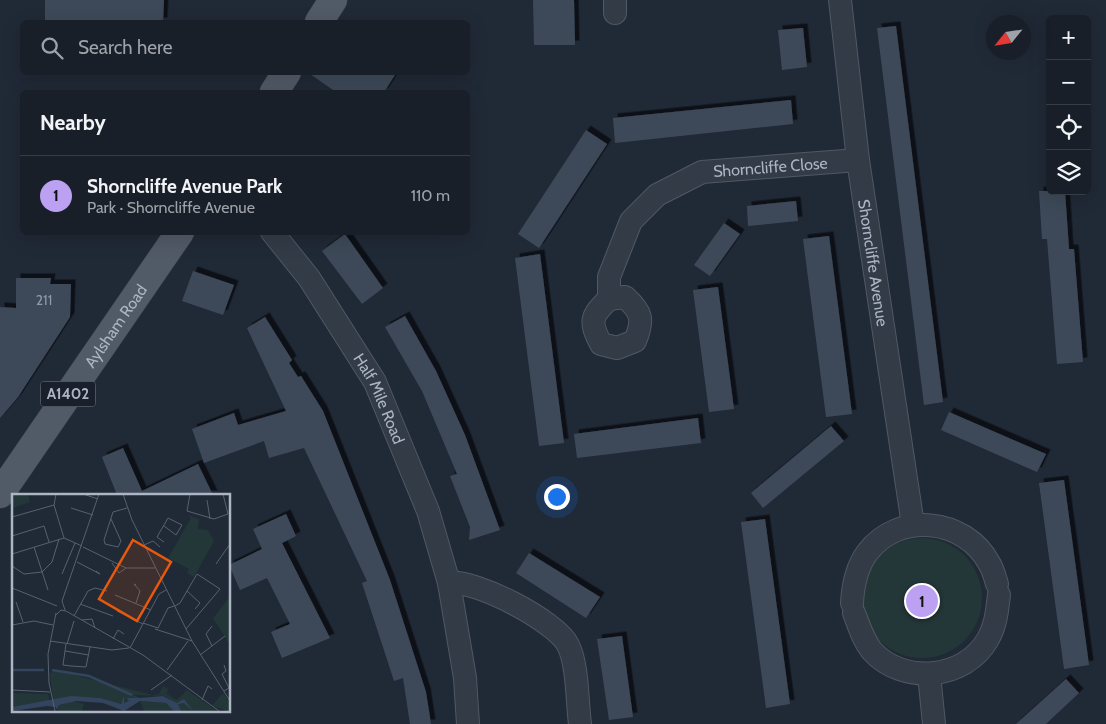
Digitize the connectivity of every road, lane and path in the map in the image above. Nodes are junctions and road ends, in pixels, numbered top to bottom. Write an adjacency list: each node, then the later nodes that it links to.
1 (333, 0): 3 (main road)
2 (840, 0): 6 (street, Shorncliffe Avenue)
3 (320, 20)
4 (285, 75): 5 (main road)
5 (275, 90)
6 (858, 160): 9 (street, Shorncliffe Close); 11 (street, Shorncliffe Avenue)
7 (178, 235): 10 (main road, Aylsham Road / A1402)
8 (274, 235): 12 (street, Half Mile Road)
9 (609, 299)
10 (0, 494)
11 (913, 525): 13 (street); 13 (street)
12 (449, 583): 14 (street, Half Mile Road); 15 (street)
13 (929, 674): 16 (street)
14 (468, 724)
15 (580, 724)
16 (934, 724)

